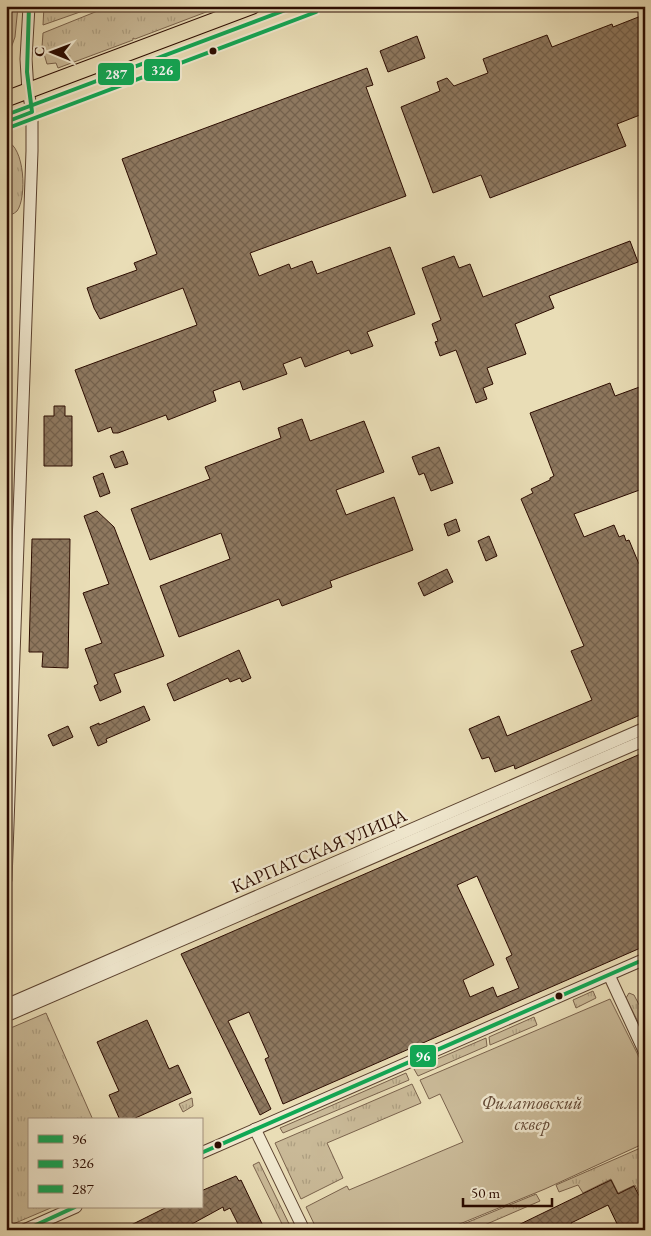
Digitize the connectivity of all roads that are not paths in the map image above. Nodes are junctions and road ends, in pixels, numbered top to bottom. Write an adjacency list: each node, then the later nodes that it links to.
1 (29, 6): 4 (street)
2 (253, 6): 4 (main road)
3 (314, 6): 6 (main road)
4 (28, 91): 5 (main road); 6 (street)
5 (6, 99)
6 (32, 112): 7 (main road); 10 (street)
7 (6, 122)
8 (645, 728): 13 (street, КАРПАТСКАЯ УЛИЦА)
9 (645, 740): 13 (street, КАРПАТСКАЯ УЛИЦА)
10 (6, 880)
11 (645, 959): 12 (street)
12 (608, 975): 14 (street); 15 (street)
13 (7, 1013)
14 (645, 1053)
15 (255, 1129): 16 (street); 19 (street)
16 (202, 1152)
17 (74, 1208): 18 (street)
18 (24, 1230)
19 (304, 1230)

